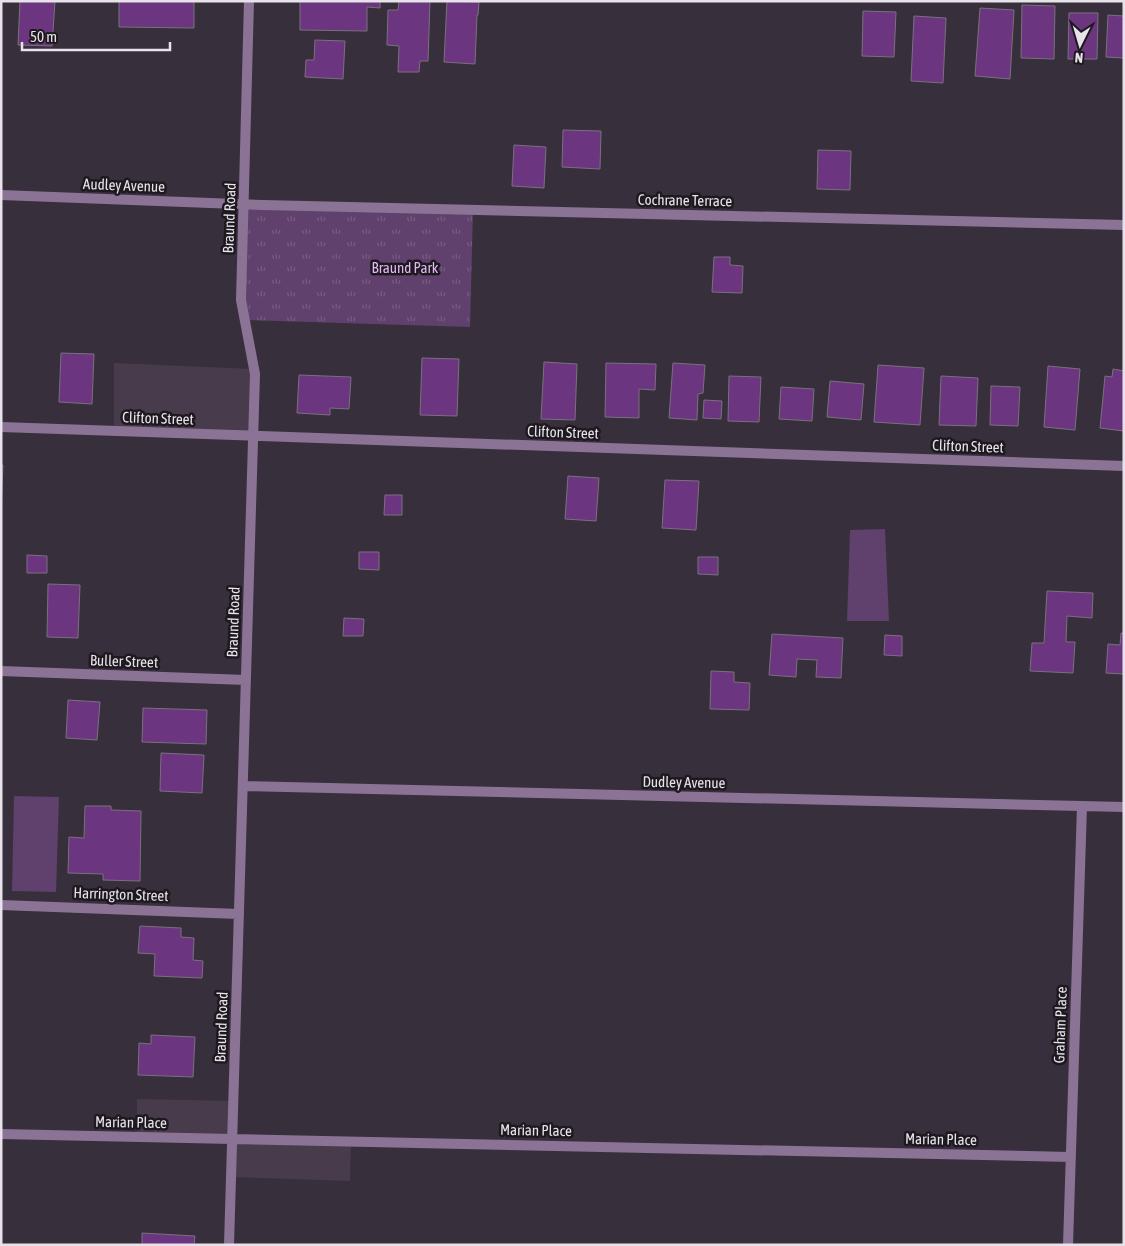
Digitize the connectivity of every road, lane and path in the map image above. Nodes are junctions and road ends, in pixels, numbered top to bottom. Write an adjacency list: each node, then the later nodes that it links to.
1 (249, 1): 3 (street, Braund Road)
2 (1, 195): 3 (street, Audley Avenue)
3 (245, 204): 4 (street, Cochrane Terrace); 6 (street, Braund Road)
4 (1124, 225)
5 (1, 428): 6 (street, Clifton Street)
6 (253, 436): 7 (street, Clifton Street); 9 (street, Braund Road)
7 (1124, 466)
8 (1, 671): 9 (street, Buller Street)
9 (246, 680): 10 (street, Braund Road)
10 (244, 786): 11 (street, Dudley Avenue); 14 (street, Braund Road)
11 (1082, 806): 12 (street, Dudley Avenue); 17 (street, Graham Place)
12 (1124, 807)
13 (1, 905): 14 (street, Harrington Street)
14 (239, 914): 16 (street, Braund Road)
15 (1, 1134): 16 (street, Marian Place)
16 (232, 1139): 17 (street, Marian Place); 18 (street, Braund Road)
17 (1070, 1156): 19 (street, Graham Place)
18 (229, 1245)
19 (1068, 1245)

